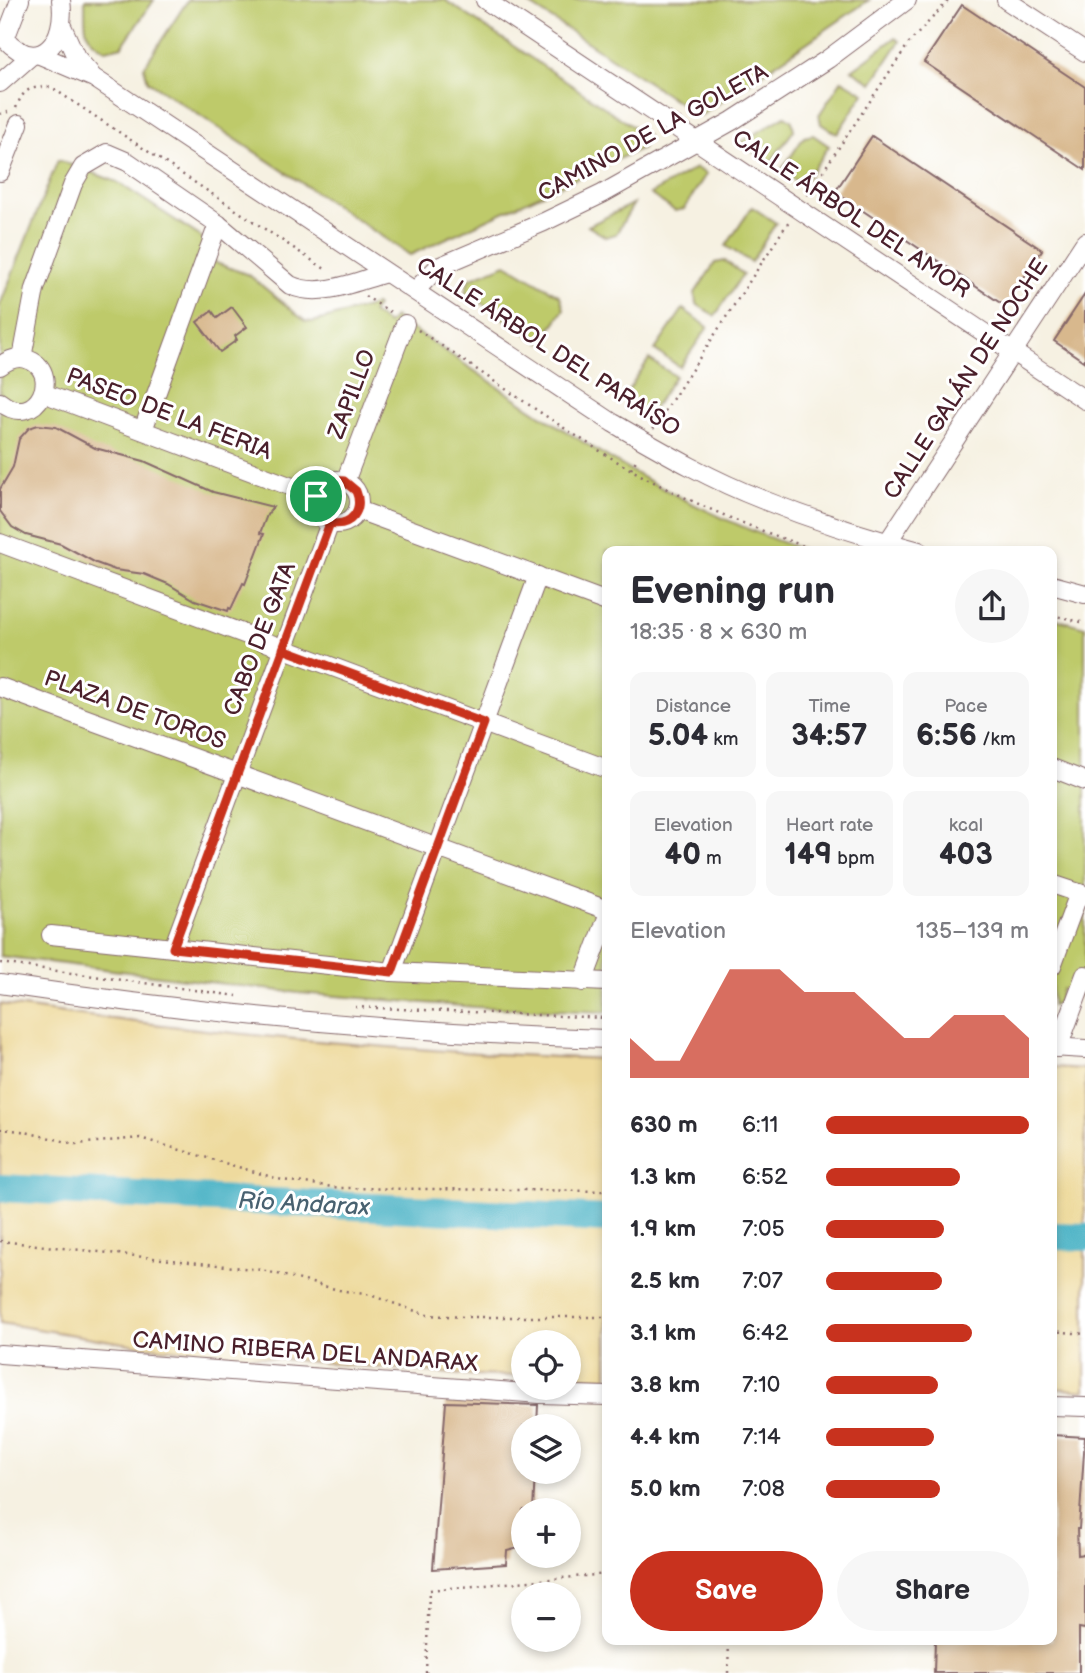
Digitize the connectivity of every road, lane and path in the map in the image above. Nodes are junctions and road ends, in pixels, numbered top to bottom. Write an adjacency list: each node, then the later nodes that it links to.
1 (20, 0): 8 (street)
2 (61, 0): 7 (street)
3 (485, 0): 15 (street, CALLE ÁRBOL DEL AMOR)
4 (907, 0): 15 (street, CAMINO DE LA GOLETA)
5 (949, 0): 17 (path)
6 (1006, 0): 9 (street)
7 (62, 26): 10 (street); 11 (street)
8 (3, 45): 10 (street)
9 (1085, 52)
10 (36, 55): 11 (street); 12 (street)
11 (94, 78): 21 (street, CALLE ÁRBOL DEL PARAÍSO)
12 (0, 83)
13 (0, 114): 22 (path)
14 (19, 124): 16 (street)
15 (696, 141): 23 (street, CAMINO DE LA GOLETA); 25 (street, CALLE ÁRBOL DEL AMOR)
16 (0, 172)
17 (803, 200)
18 (794, 214): 31 (path)
19 (218, 224): 22 (street); 26 (street); 32 (street)
20 (1085, 242): 25 (street, CALLE GALÁN DE NOCHE)
21 (386, 273): 22 (street); 23 (street, CALLE ÁRBOL DEL PARAÍSO)
22 (346, 284): 24 (path)
23 (415, 291): 39 (street, CALLE ÁRBOL DEL PARAÍSO)
24 (403, 321): 34 (path); 35 (street, ZAPILLO)
25 (1012, 350): 29 (street, CALLE ÁRBOL DEL AMOR); 39 (street, CALLE GALÁN DE NOCHE)
26 (22, 358): 27 (street); 28 (street)
27 (0, 366)
28 (43, 393): 30 (street); 32 (street, PASEO DE LA FERIA)
29 (1085, 400)
30 (2, 408)
31 (653, 429)
32 (143, 430): 36 (street, PASEO DE LA FERIA)
33 (639, 456): 34 (path)
34 (632, 469): 41 (path)
35 (345, 482): 36 (street); 37 (street)
36 (316, 496): 38 (street)
37 (358, 510): 38 (street); 43 (street)
38 (330, 523): 49 (street, CABO DE GATA)
39 (887, 542): 42 (street, CALLE ÁRBOL DEL PARAÍSO)
40 (0, 543): 49 (street)
41 (805, 546)
42 (901, 546)
43 (538, 576): 46 (street); 51 (street)
44 (1057, 586): 45 (street)
45 (1085, 594)
46 (602, 599)
47 (1057, 616): 48 (path)
48 (1085, 623)
49 (283, 649): 51 (street); 54 (street, CABO DE GATA)
50 (0, 687): 54 (street, PLAZA DE TOROS)
51 (484, 723): 52 (street); 56 (street)
52 (602, 766)
53 (1057, 770): 55 (street)
54 (237, 773): 56 (street, PLAZA DE TOROS); 62 (street, CABO DE GATA)
55 (1085, 780)
56 (438, 848): 59 (street, PLAZA DE TOROS); 65 (street)
57 (1057, 886): 58 (street)
58 (1082, 894): 63 (street)
59 (602, 908)
60 (602, 931): 67 (street)
61 (51, 934): 62 (street)
62 (173, 948): 65 (street)
63 (1057, 954)
64 (0, 963): 70 (path)
65 (392, 972): 67 (street)
66 (1085, 975): 74 (street)
67 (583, 982): 68 (street)
68 (602, 982)
69 (2, 985): 73 (street)
70 (243, 997)
71 (349, 1007): 72 (path)
72 (602, 1018)
73 (602, 1039)
74 (1057, 1043)
75 (1057, 1048): 76 (street)
76 (1085, 1049)
77 (0, 1129): 78 (path)
78 (602, 1191)
79 (0, 1241): 80 (path)
80 (602, 1317)
81 (1057, 1331): 82 (path)
82 (1085, 1334)
83 (0, 1354): 84 (street, CAMINO RIBERA DEL ANDARAX)
84 (602, 1396)
85 (1057, 1406): 86 (street)
86 (1085, 1407)
87 (602, 1574): 89 (path)
88 (729, 1645): 90 (path)
89 (426, 1673)
90 (728, 1673)

